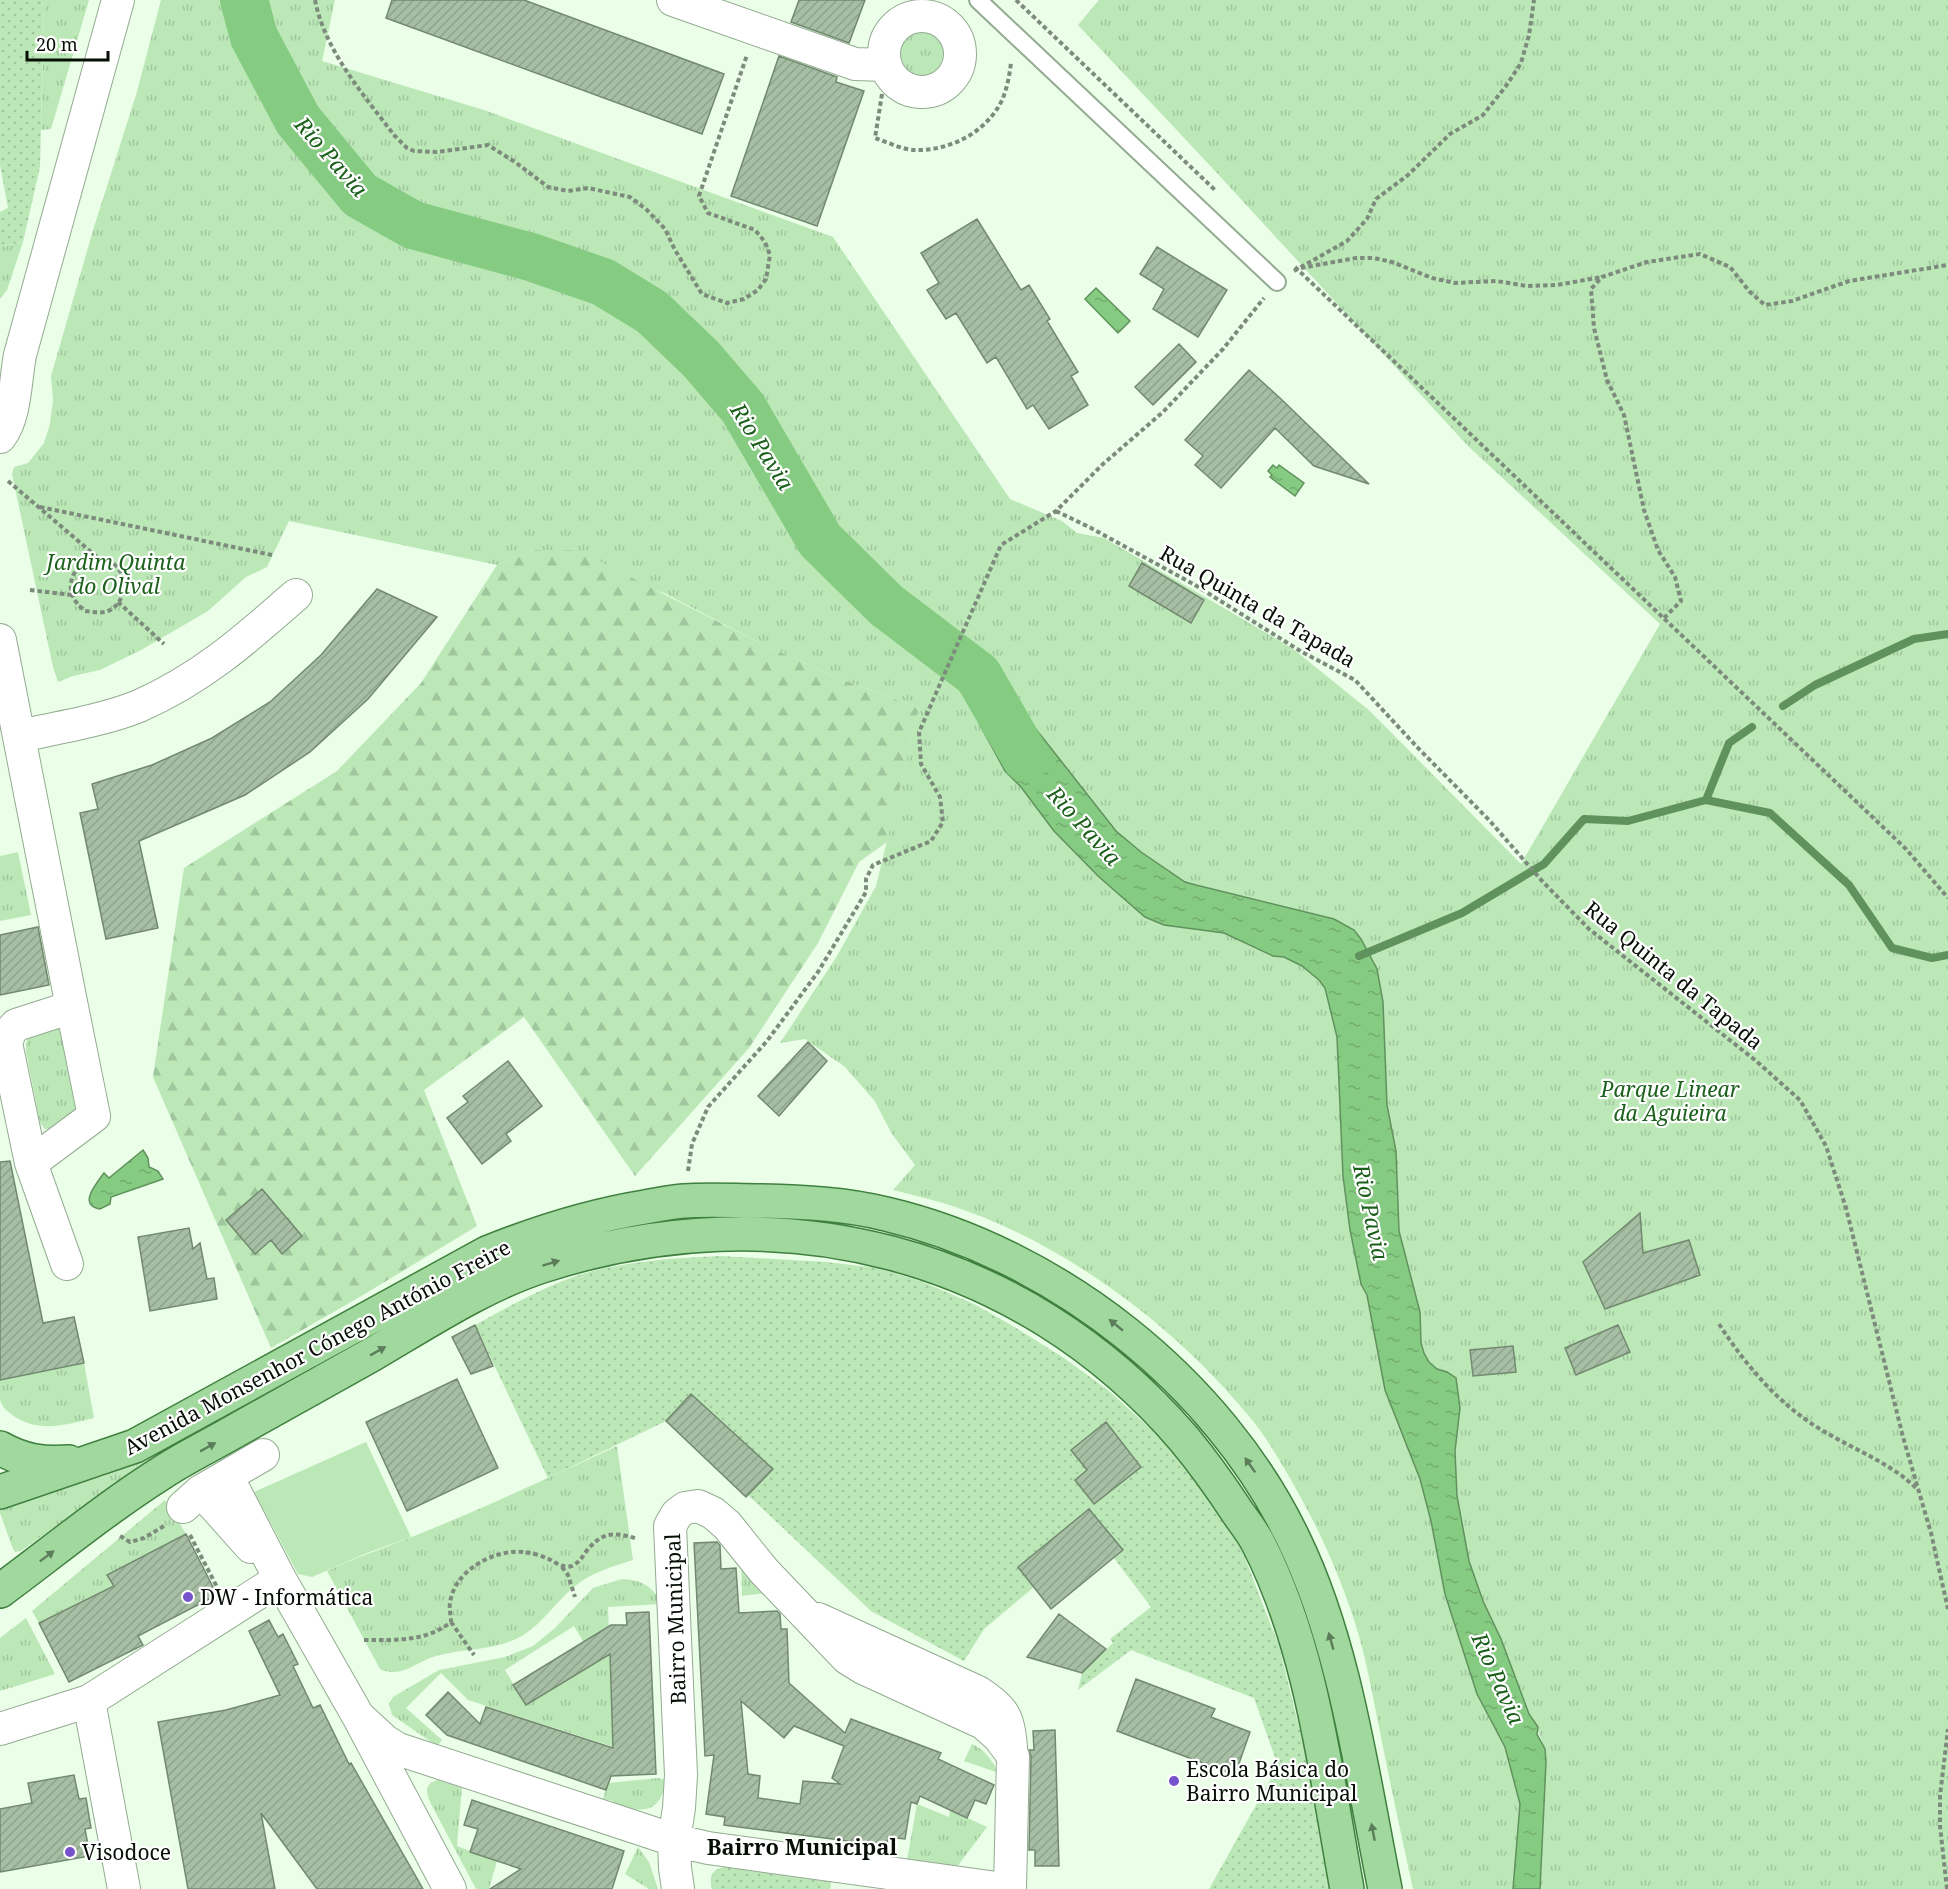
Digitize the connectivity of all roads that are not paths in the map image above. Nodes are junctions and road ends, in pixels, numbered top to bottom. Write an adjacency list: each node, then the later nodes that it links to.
1 (118, 0): 6 (street)
2 (673, 0): 4 (street)
3 (978, 0): 5 (lane)
4 (884, 79)
5 (1277, 282)
6 (34, 302): 7 (street); 8 (street)
7 (0, 348)
8 (6, 388): 9 (street)
9 (0, 437)
10 (296, 595): 12 (street)
11 (0, 640): 12 (street)
12 (19, 736): 13 (street)
13 (72, 1007): 14 (street); 14 (street)
14 (31, 1162): 15 (street)
15 (67, 1264)
16 (0, 1448): 18 (main road)
17 (263, 1455): 19 (street)
18 (100, 1459): 20 (main road, Avenida Monsenhor Cónego António Freire); 35 (main road, Avenida Monsenhor Cónego António Freire, one-way to 18)
19 (227, 1476): 21 (street); 21 (street)
20 (0, 1492)
21 (280, 1579): 23 (street); 24 (street)
22 (0, 1591): 34 (main road, Avenida Monsenhor Cónego António Freire, one-way to 34)
23 (89, 1701): 25 (street); 29 (street)
24 (358, 1716): 26 (street); 27 (street)
25 (0, 1729)
26 (414, 1755): 27 (street); 28 (street)
27 (391, 1778): 30 (street)
28 (674, 1840): 31 (street, Bairro Municipal); 32 (street); 33 (street, Bairro Municipal)
29 (124, 1889)
30 (450, 1889)
31 (678, 1889)
32 (1004, 1889)
33 (1010, 1889)
34 (1347, 1889)
35 (1385, 1889)

